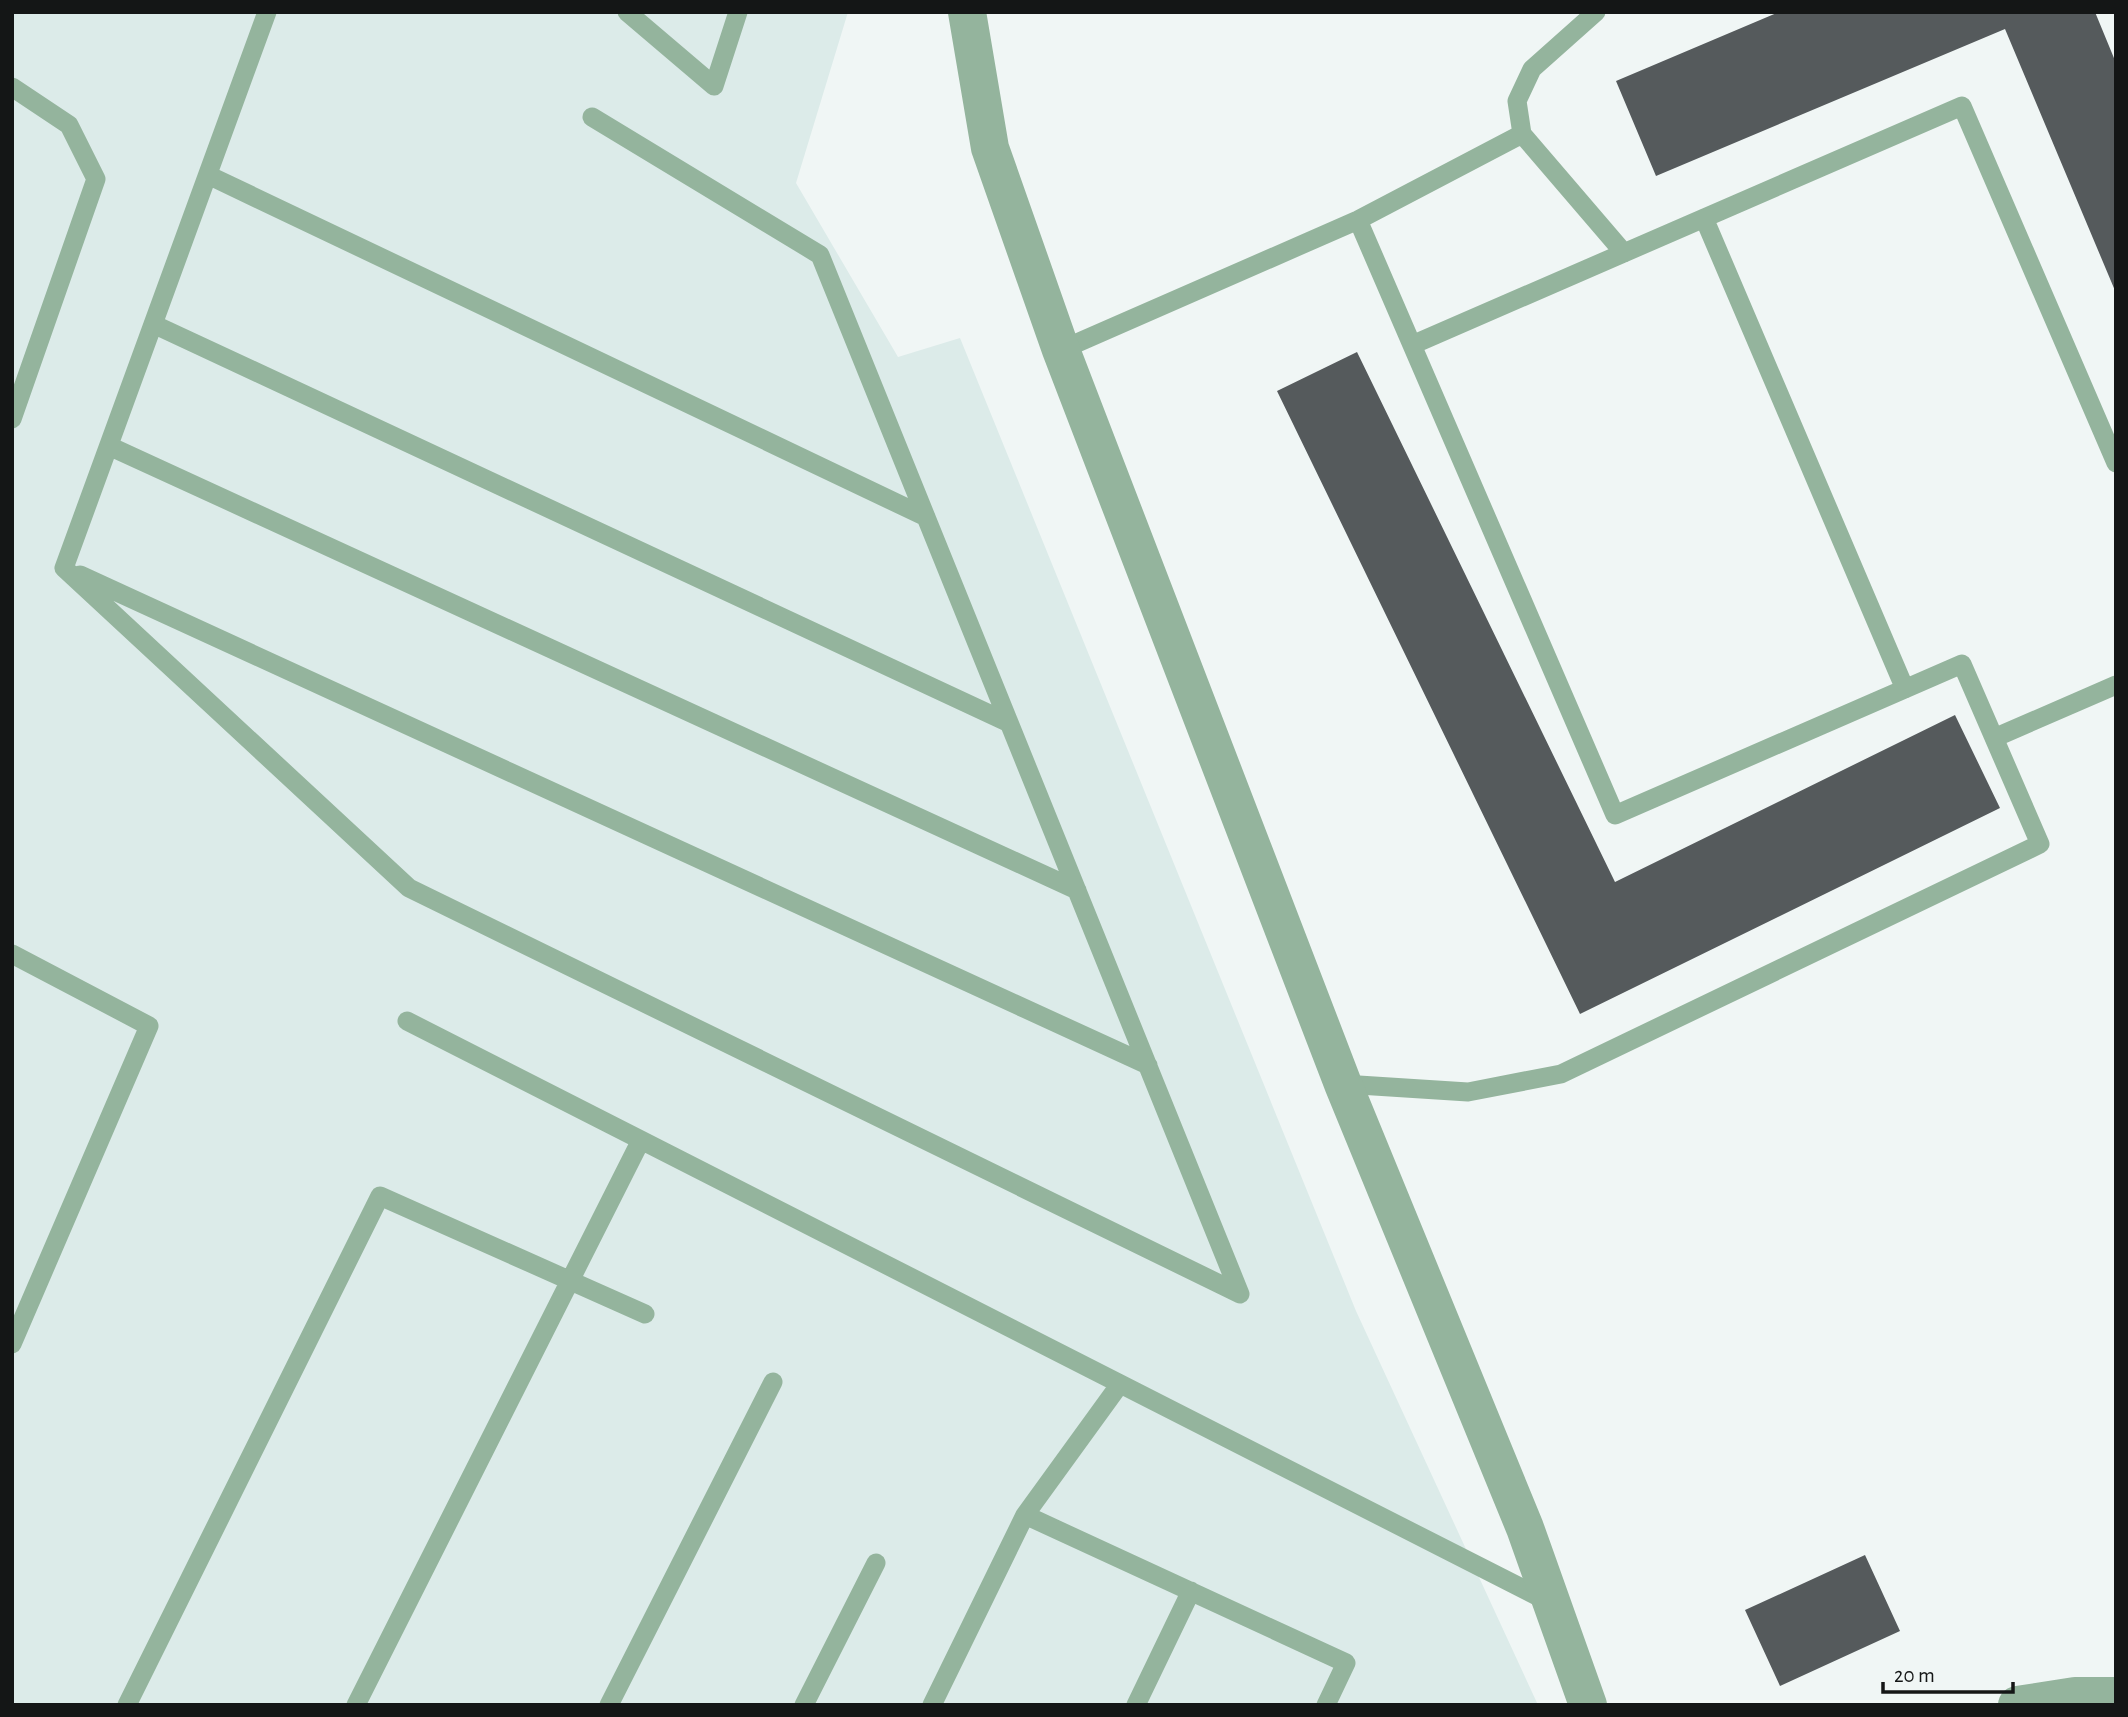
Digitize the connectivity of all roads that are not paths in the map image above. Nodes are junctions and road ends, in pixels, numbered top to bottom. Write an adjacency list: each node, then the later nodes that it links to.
1 (267, 12): 9 (lane)
2 (627, 12): 3 (lane)
3 (738, 12)
4 (967, 12): 15 (street)
5 (1596, 12): 8 (lane)
6 (12, 87): 16 (lane)
7 (592, 117): 19 (lane)
8 (1522, 134): 11 (lane); 12 (lane)
9 (208, 175): 13 (lane); 19 (lane)
10 (1704, 218): 12 (lane); 18 (lane); 22 (lane)
11 (1359, 220): 14 (lane); 15 (lane)
12 (1624, 253): 14 (lane)
13 (153, 324): 17 (lane); 23 (lane)
14 (1412, 345): 22 (lane)
15 (1061, 350): 29 (street)
16 (12, 419)
17 (109, 446): 20 (lane); 25 (lane)
18 (2116, 463)
19 (926, 517): 23 (lane)
20 (64, 568): 28 (lane); 28 (lane)
21 (2116, 685): 24 (lane)
22 (1905, 689): 24 (lane)
23 (1009, 723): 25 (lane)
24 (1994, 738): 29 (lane)
25 (1077, 890): 28 (lane)
26 (12, 954): 33 (lane)
27 (407, 1021): 30 (lane)
28 (1148, 1065)
29 (1343, 1084): 39 (street)
30 (641, 1140): 31 (lane); 35 (lane)
31 (569, 1281): 32 (lane); 41 (lane); 42 (lane)
32 (645, 1314)
33 (12, 1344)
34 (773, 1382): 43 (lane)
35 (1119, 1384): 36 (lane); 39 (lane)
36 (1025, 1515): 38 (lane); 45 (lane)
37 (876, 1563): 44 (lane)
38 (1191, 1591): 46 (lane); 47 (lane)
39 (1552, 1604): 48 (street)
40 (2116, 1696): 49 (street)
41 (127, 1705)
42 (356, 1705)
43 (609, 1705)
44 (804, 1705)
45 (932, 1705)
46 (1136, 1705)
47 (1326, 1705)
48 (1588, 1705)
49 (2017, 1705)

